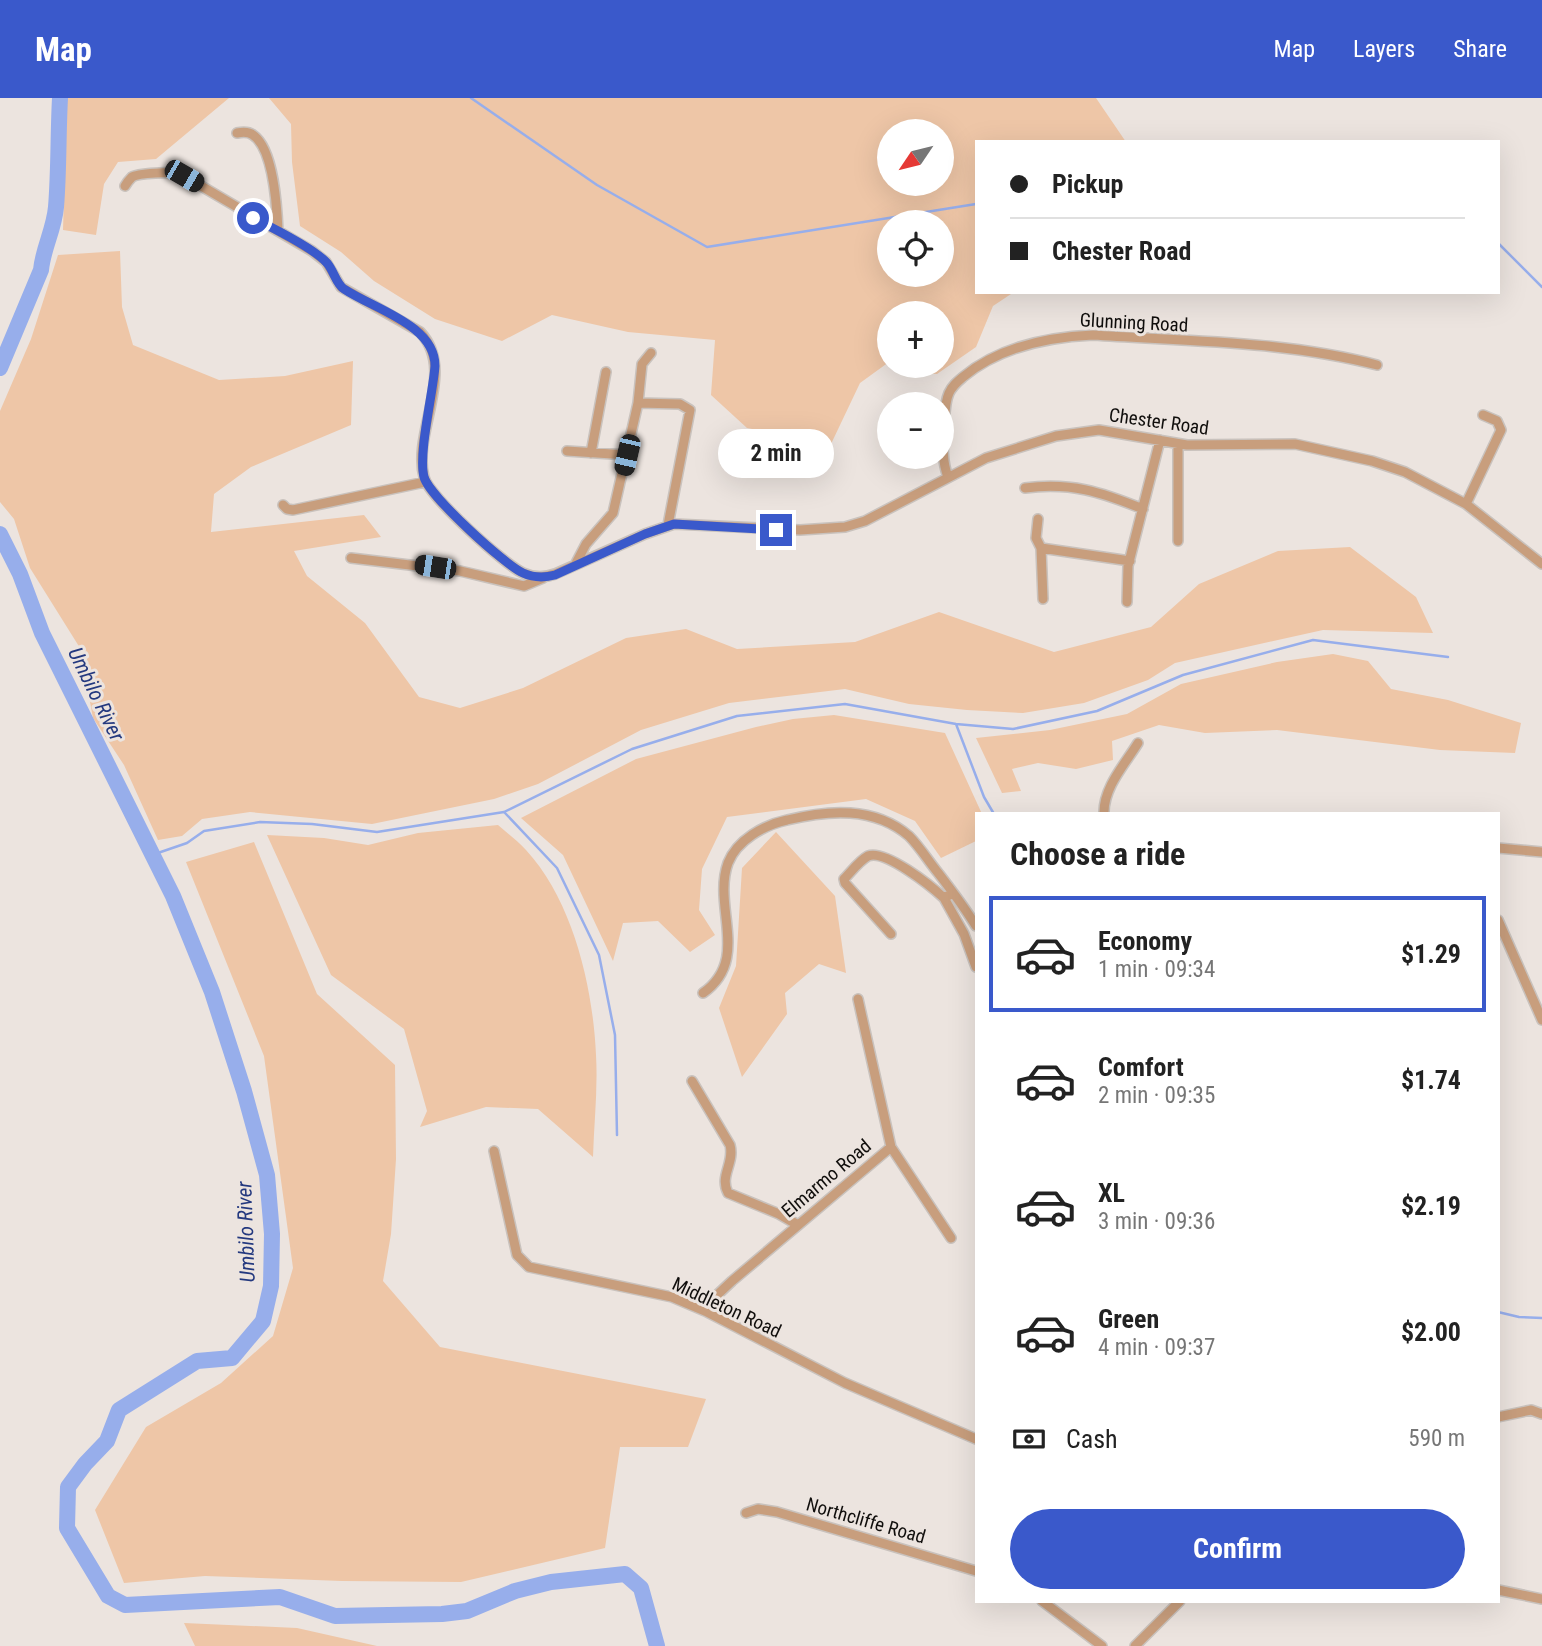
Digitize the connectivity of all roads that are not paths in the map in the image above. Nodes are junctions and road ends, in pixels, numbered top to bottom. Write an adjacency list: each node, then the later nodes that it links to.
1 (237, 133): 3 (street)
2 (125, 186): 3 (street)
3 (278, 231): 15 (street)
4 (651, 353): 7 (street)
5 (1377, 365): 14 (street, Glunning Road)
6 (606, 372): 12 (street)
7 (638, 403): 13 (street); 21 (street)
8 (1482, 415): 17 (street)
9 (1160, 440): 10 (street, Chester Road); 14 (street, Chester Road); 19 (street)
10 (1178, 444): 17 (street, Chester Road); 22 (street)
11 (566, 451): 12 (street)
12 (591, 453): 13 (street)
13 (627, 455): 27 (street)
14 (948, 477): 21 (street, Chester Road)
15 (425, 482): 18 (street); 28 (street)
16 (1025, 488): 19 (street)
17 (1466, 504): 26 (street, Chester Road)
18 (283, 505)
19 (1143, 509): 25 (street)
20 (1038, 519): 23 (street)
21 (668, 526): 27 (street, Chester Road)
22 (1178, 541)
23 (1041, 548): 25 (street); 29 (street)
24 (351, 558): 28 (street, Chester Road)
25 (1130, 561): 30 (street)
26 (1542, 564)
27 (575, 565): 28 (street, Chester Road)
28 (543, 578)
29 (1043, 599)
30 (1127, 602)
31 (1138, 743): 32 (street)
32 (1104, 812)
33 (1500, 848): 34 (street)
34 (1542, 852)
35 (953, 893): 36 (street); 37 (street); 41 (street)
36 (943, 898): 39 (street); 40 (street)
37 (975, 925)
38 (1500, 925): 43 (street)
39 (891, 934)
40 (975, 964)
41 (703, 993)
42 (858, 999): 45 (street, Elmarmo Road)
43 (1542, 1020)
44 (692, 1081): 47 (street)
45 (891, 1147): 47 (street, Elmarmo Road); 48 (street)
46 (494, 1151): 49 (street, Middleton Road)
47 (798, 1225): 49 (street, Elmarmo Road)
48 (951, 1238)
49 (705, 1311): 52 (street, Middleton Road)
50 (1542, 1414): 51 (street)
51 (1500, 1416)
52 (975, 1439)
53 (746, 1513): 54 (street, Northcliffe Road)
54 (975, 1571)
55 (1500, 1590): 56 (street)
56 (1542, 1599)
57 (1045, 1603): 59 (street)
58 (1178, 1603): 60 (street)
59 (1102, 1646)
60 (1135, 1646)

